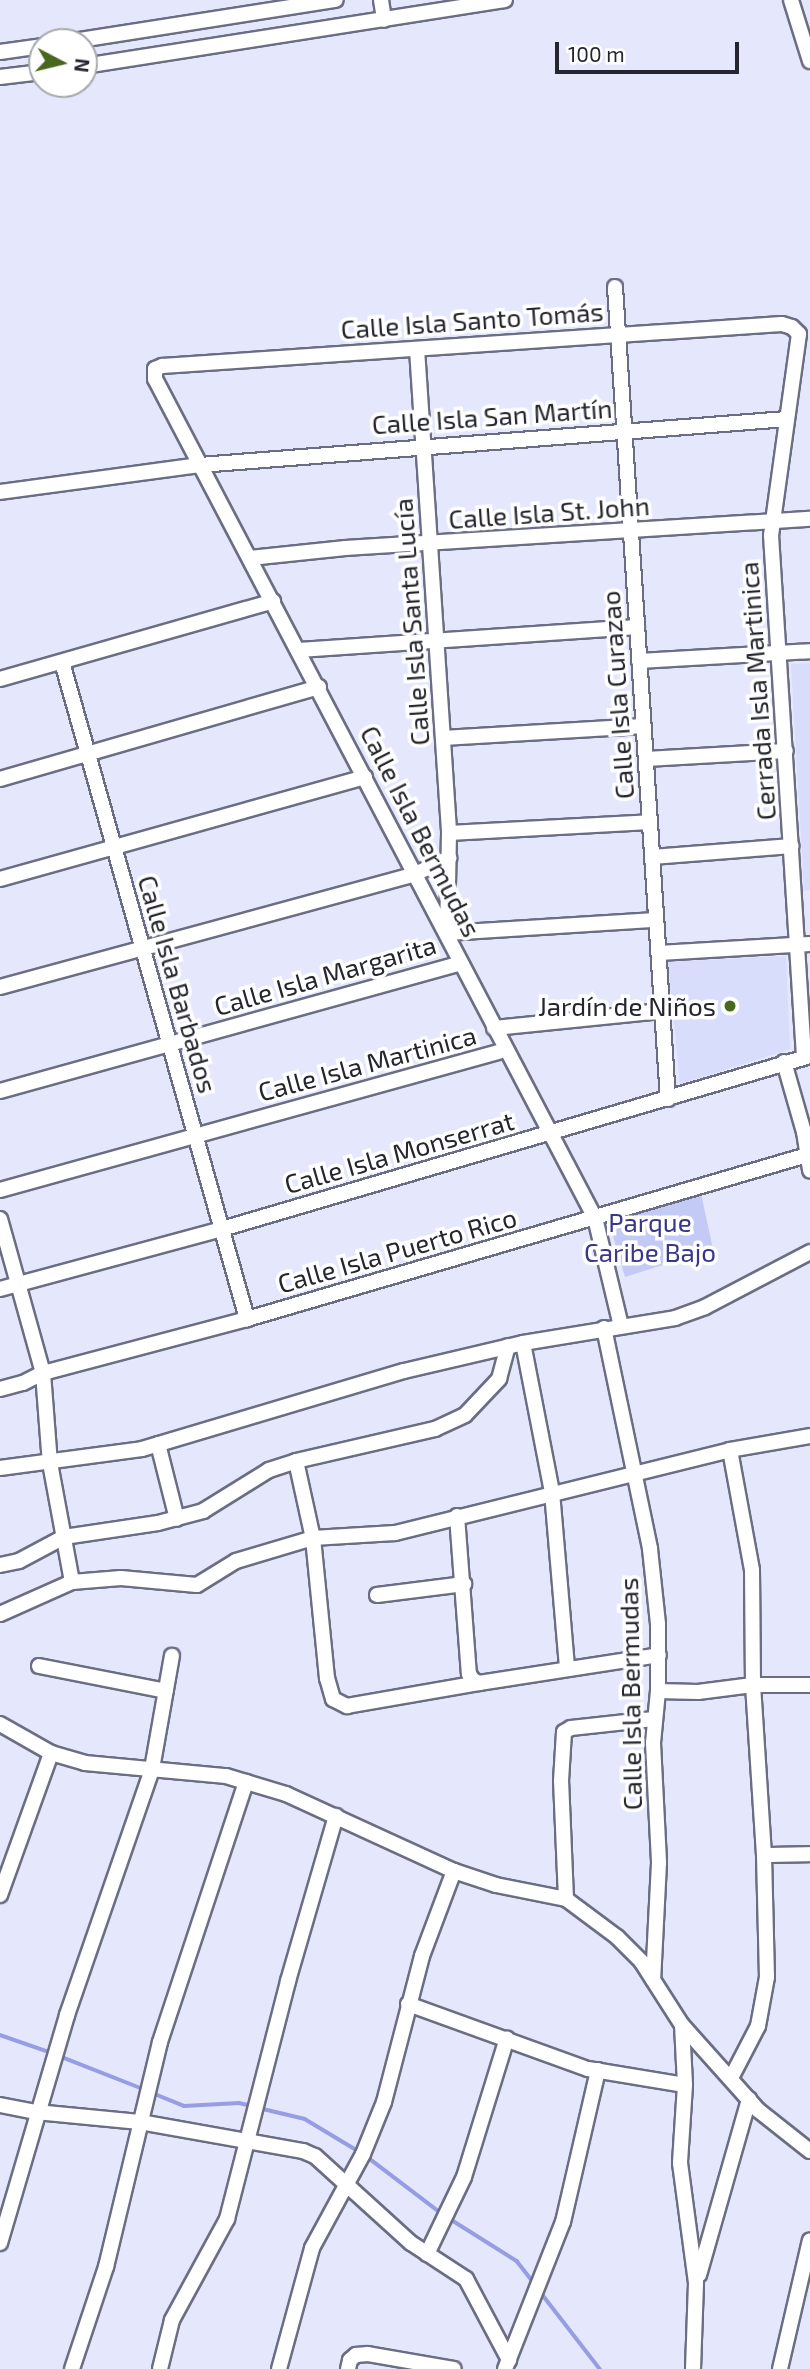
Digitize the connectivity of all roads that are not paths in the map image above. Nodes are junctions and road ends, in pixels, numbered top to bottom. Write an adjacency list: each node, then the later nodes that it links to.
1 (336, 0): 6 (street)
2 (381, 0): 5 (street)
3 (505, 0): 5 (street)
4 (791, 0): 9 (street)
5 (384, 20): 10 (street)
6 (98, 37)
7 (28, 48): 8 (street)
8 (0, 52)
9 (810, 61)
10 (98, 64)
11 (28, 74): 12 (street)
12 (0, 77)
13 (615, 287): 15 (street, Calle Isla Curazao)
14 (792, 327): 15 (street, Calle Isla Santo Tomás); 18 (street, Cerrada Isla Martinica)
15 (618, 335): 16 (street, Calle Isla Santo Tomás); 19 (street, Calle Isla Curazao)
16 (417, 349): 17 (street, Calle Isla Santo Tomás); 20 (street, Calle Isla Santa Lucía)
17 (155, 369): 21 (street, Calle Isla Bermudas)
18 (787, 419): 19 (street, Calle Isla San Martín); 24 (street, Cerrada Isla Martinica)
19 (624, 431): 20 (street, Calle Isla San Martín); 25 (street, Calle Isla Curazao)
20 (423, 446): 21 (street, Calle Isla San Martín); 26 (street, Calle Isla Santa Lucía)
21 (200, 465): 22 (street, Calle Isla San Martín); 27 (street, Calle Isla Bermudas)
22 (0, 492)
23 (810, 519): 24 (street, Calle Isla St. John)
24 (771, 520): 25 (street, Calle Isla St. John); 33 (street, Cerrada Isla Martinica)
25 (631, 531): 26 (street, Calle Isla St. John); 29 (street, Calle Isla Curazao)
26 (430, 544): 27 (street, Calle Isla St. John); 30 (street, Calle Isla Santa Lucía)
27 (250, 558): 28 (street, Calle Isla Bermudas)
28 (273, 601): 31 (street, Calle Isla Bermudas); 35 (street)
29 (637, 626): 30 (street); 34 (street, Calle Isla Curazao)
30 (436, 638): 31 (street); 39 (street, Calle Isla Santa Lucía)
31 (299, 650): 37 (street, Calle Isla Bermudas)
32 (810, 651): 33 (street)
33 (779, 654): 34 (street); 40 (street, Cerrada Isla Martinica)
34 (639, 661): 38 (street, Calle Isla Curazao)
35 (62, 662): 36 (street); 41 (street, Calle Isla Barbados)
36 (0, 679)
37 (319, 687): 41 (street); 43 (street, Calle Isla Bermudas)
38 (644, 726): 39 (street); 42 (street, Calle Isla Curazao)
39 (443, 737): 46 (street, Calle Isla Santa Lucía)
40 (786, 751): 42 (street); 47 (street, Cerrada Isla Martinica)
41 (88, 755): 44 (street); 48 (street, Calle Isla Barbados)
42 (646, 759): 45 (street, Calle Isla Curazao)
43 (365, 777): 48 (street); 51 (street, Calle Isla Bermudas)
44 (0, 779)
45 (650, 822): 46 (street); 49 (street, Calle Isla Curazao)
46 (449, 833): 50 (street, Calle Isla Santa Lucía)
47 (792, 846): 49 (street); 55 (street, Cerrada Isla Martinica)
48 (114, 847): 52 (street); 56 (street, Calle Isla Barbados)
49 (652, 857): 53 (street, Calle Isla Curazao)
50 (450, 858): 51 (street); 54 (street, Calle Isla Santa Lucía)
51 (415, 874): 54 (street, Calle Isla Bermudas); 56 (street)
52 (0, 879)
53 (656, 920): 54 (street, Calle Isla Margarita); 57 (street, Calle Isla Curazao)
54 (447, 933): 58 (street, Calle Isla Bermudas)
55 (803, 944): 57 (street); 64 (street, Cerrada Isla Martinica)
56 (143, 949): 59 (street); 62 (street, Calle Isla Barbados)
57 (659, 953): 60 (street, Calle Isla Curazao)
58 (461, 963): 61 (street, Calle Isla Bermudas); 62 (street, Calle Isla Margarita)
59 (0, 987)
60 (662, 1011): 61 (street, Calle Isla Martinica); 67 (street, Calle Isla Curazao)
61 (494, 1028): 63 (street, Calle Isla Bermudas)
62 (169, 1044): 66 (street, Calle Isla Margarita); 70 (street, Calle Isla Barbados)
63 (505, 1050): 69 (street, Calle Isla Bermudas); 70 (street, Calle Isla Martinica)
64 (807, 1056): 65 (street, Calle Isla Monserrat)
65 (784, 1062): 67 (street, Calle Isla Monserrat); 68 (street)
66 (0, 1091)
67 (668, 1099): 69 (street, Calle Isla Monserrat)
68 (807, 1131): 71 (street)
69 (548, 1133): 74 (street, Calle Isla Bermudas); 76 (street, Calle Isla Monserrat)
70 (195, 1136): 73 (street, Calle Isla Martinica); 76 (street, Calle Isla Barbados)
71 (807, 1155): 72 (street); 74 (street, Calle Isla Puerto Rico)
72 (810, 1171)
73 (0, 1190)
74 (595, 1218): 80 (street, Calle Isla Puerto Rico); 81 (street, Calle Isla Bermudas)
75 (0, 1219): 78 (street)
76 (222, 1229): 78 (street, Calle Isla Monserrat); 80 (street, Calle Isla Barbados)
77 (810, 1252): 81 (street)
78 (18, 1284): 79 (street, Calle Isla Monserrat); 85 (street)
79 (0, 1289)
80 (247, 1319): 85 (street, Calle Isla Puerto Rico)
81 (621, 1325): 82 (street)
82 (604, 1328): 83 (street); 93 (street, Calle Isla Bermudas)
83 (523, 1343): 84 (street); 94 (street)
84 (508, 1346): 88 (street); 90 (street)
85 (43, 1373): 86 (street, Calle Isla Puerto Rico); 91 (street)
86 (0, 1389)
87 (810, 1436): 89 (street)
88 (158, 1444): 91 (street); 96 (street)
89 (730, 1450): 93 (street); 109 (street)
90 (296, 1461): 96 (street); 98 (street)
91 (50, 1463): 92 (street); 97 (street)
92 (0, 1468)
93 (636, 1473): 94 (street); 104 (street, Calle Isla Bermudas)
94 (552, 1492): 95 (street); 107 (street)
95 (457, 1516): 98 (street); 101 (street)
96 (177, 1519): 97 (street)
97 (64, 1537): 99 (street); 100 (street)
98 (313, 1538): 100 (street); 108 (street)
99 (0, 1565)
100 (72, 1582): 103 (street)
101 (464, 1584): 102 (street); 108 (street)
102 (377, 1595)
103 (0, 1614)
104 (659, 1655): 107 (street); 112 (street, Calle Isla Bermudas)
105 (172, 1656): 111 (street)
106 (38, 1666): 111 (street)
107 (567, 1668): 108 (street)
108 (479, 1683)
109 (753, 1685): 110 (street); 112 (street); 120 (street)
110 (810, 1685)
111 (166, 1691): 116 (street)
112 (658, 1691): 113 (street, Calle Isla Bermudas)
113 (654, 1719): 123 (street); 124 (street, Calle Isla Bermudas)
114 (0, 1724): 115 (street)
115 (51, 1753): 116 (street); 122 (street)
116 (152, 1769): 117 (street); 133 (street)
117 (246, 1782): 118 (street); 134 (street)
118 (336, 1816): 121 (street); 135 (street)
119 (810, 1854): 120 (street)
120 (764, 1855): 129 (street)
121 (454, 1871): 123 (street); 125 (street)
122 (0, 1895)
123 (566, 1899): 124 (street)
124 (653, 1980): 126 (street)
125 (408, 2004): 127 (street); 137 (street)
126 (682, 2025): 129 (street); 130 (street)
127 (507, 2038): 128 (street); 140 (street)
128 (598, 2070): 130 (street); 142 (street)
129 (731, 2078): 131 (street)
130 (685, 2085): 141 (street)
131 (749, 2099): 136 (street); 141 (street)
132 (0, 2105): 133 (street)
133 (36, 2112): 134 (street); 139 (street)
134 (140, 2122): 135 (street); 143 (street)
135 (247, 2140): 137 (street); 144 (street)
136 (810, 2151)
137 (348, 2184): 140 (street); 145 (street)
138 (810, 2240): 149 (street)
139 (0, 2243)
140 (427, 2254): 142 (street)
141 (696, 2283): 148 (street)
142 (507, 2364)
143 (72, 2369)
144 (162, 2369)
145 (278, 2369)
146 (348, 2369): 147 (street)
147 (454, 2369)
148 (693, 2369)
149 (780, 2369)

